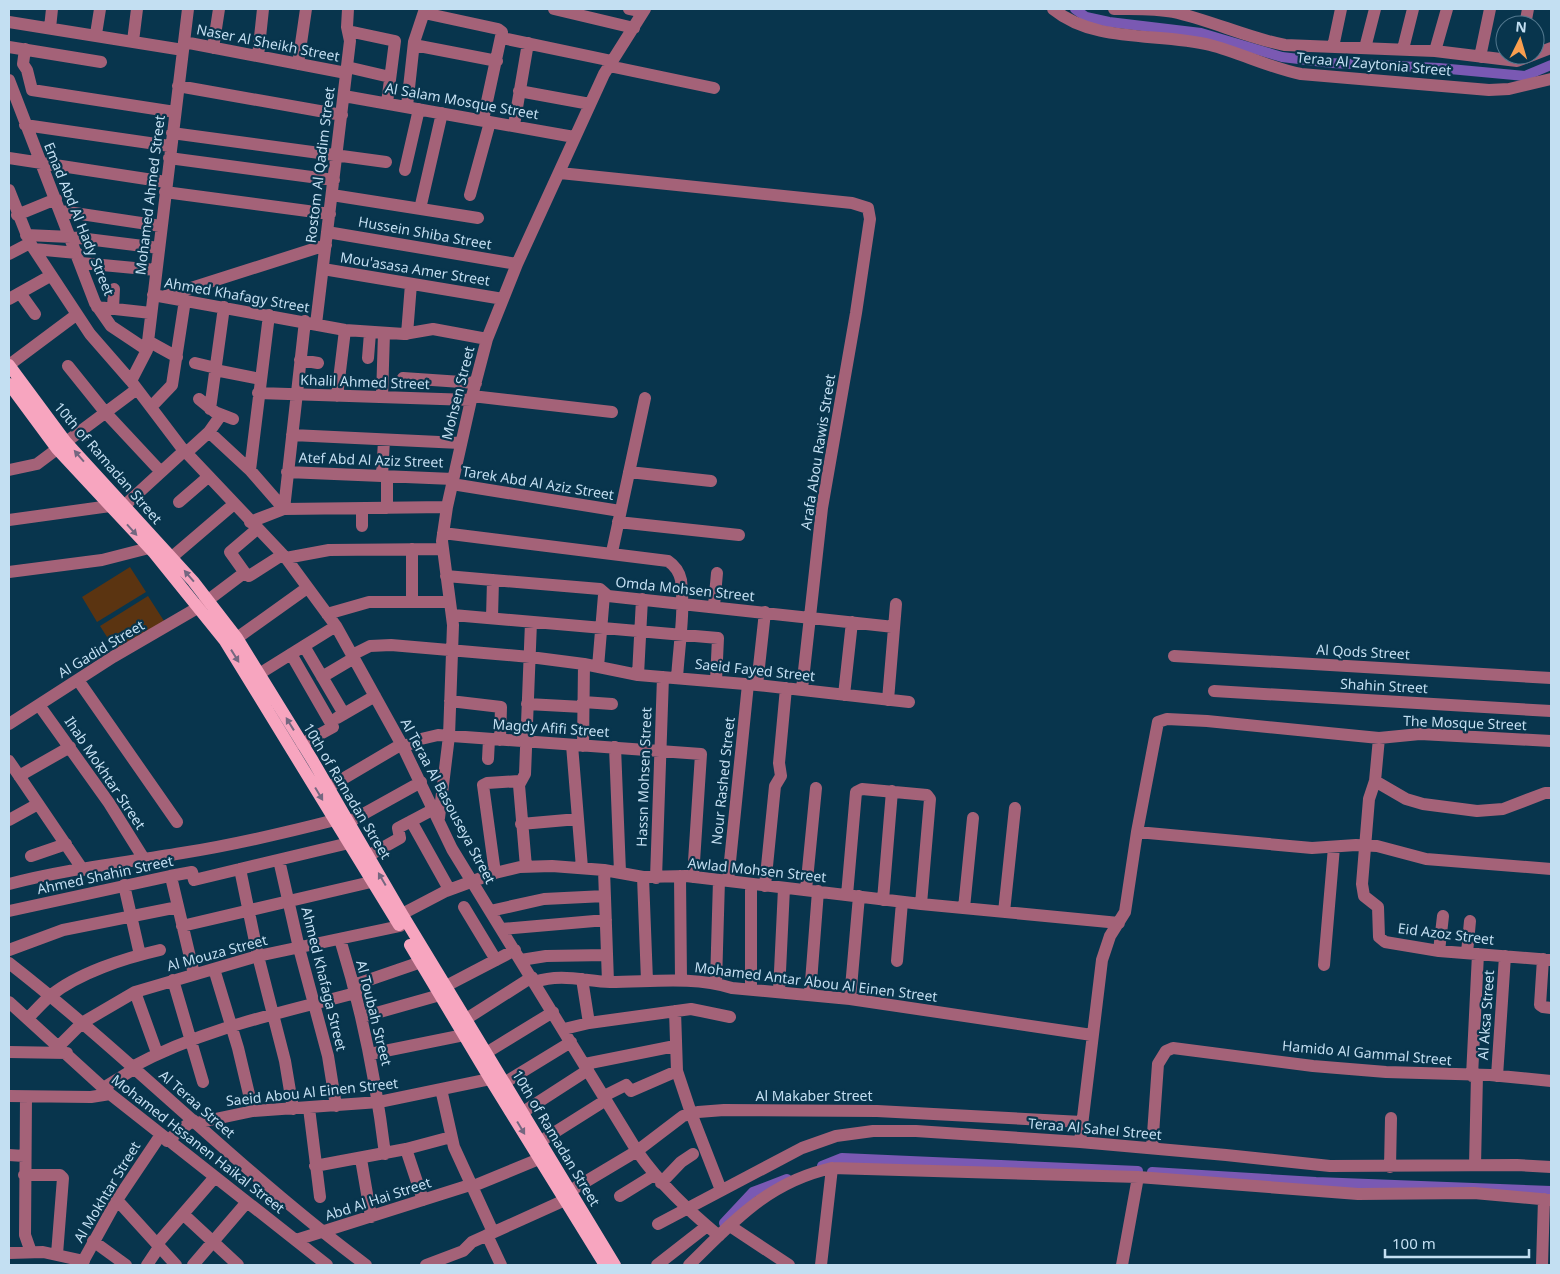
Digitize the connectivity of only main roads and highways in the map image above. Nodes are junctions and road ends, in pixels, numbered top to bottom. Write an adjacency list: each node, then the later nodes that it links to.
1 (9, 365): 3 (main road, 10th of Ramadan Street)
2 (10, 389): 3 (main road, 10th of Ramadan Street)
3 (61, 445): 4 (main road, 10th of Ramadan Street, one-way to 4); 4 (main road, 10th of Ramadan Street, one-way to 3)
4 (204, 604): 5 (main road, 10th of Ramadan Street, one-way to 5); 5 (main road, 10th of Ramadan Street, one-way to 4)
5 (308, 764): 6 (main road, 10th of Ramadan Street, one-way to 6); 6 (main road, 10th of Ramadan Street, one-way to 5)
6 (401, 920): 7 (main road, 10th of Ramadan Street); 7 (main road, 10th of Ramadan Street)
7 (443, 991): 8 (main road, 10th of Ramadan Street); 8 (main road, 10th of Ramadan Street, one-way to 8)
8 (568, 1195): 9 (main road, 10th of Ramadan Street); 10 (main road, 10th of Ramadan Street)
9 (605, 1265)
10 (615, 1265)

